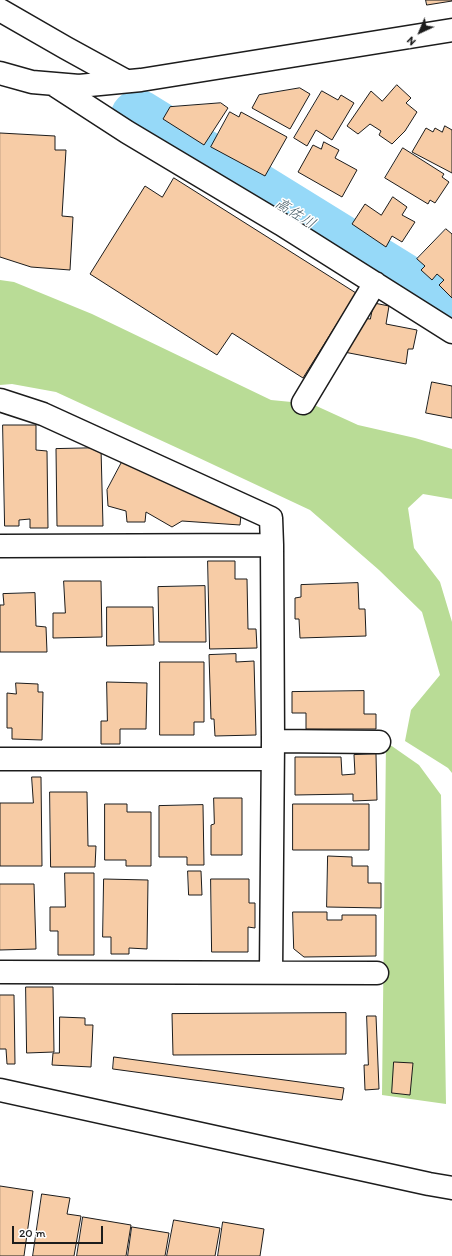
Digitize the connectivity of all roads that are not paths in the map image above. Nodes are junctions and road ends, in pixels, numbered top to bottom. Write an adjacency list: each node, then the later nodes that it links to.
1 (0, 10): 4 (street)
2 (452, 30): 4 (street)
3 (0, 73): 5 (street)
4 (126, 81): 5 (street)
5 (53, 84): 6 (street)
6 (375, 283): 7 (street); 9 (street)
7 (452, 332)
8 (0, 400): 10 (street)
9 (303, 403)
10 (272, 545): 11 (street); 13 (street)
11 (0, 546)
12 (379, 742): 13 (street)
13 (273, 750): 14 (street); 16 (street)
14 (0, 759)
15 (0, 972): 16 (street)
16 (270, 972): 17 (street)
17 (377, 973)
18 (0, 1090): 19 (street)
19 (452, 1188)

